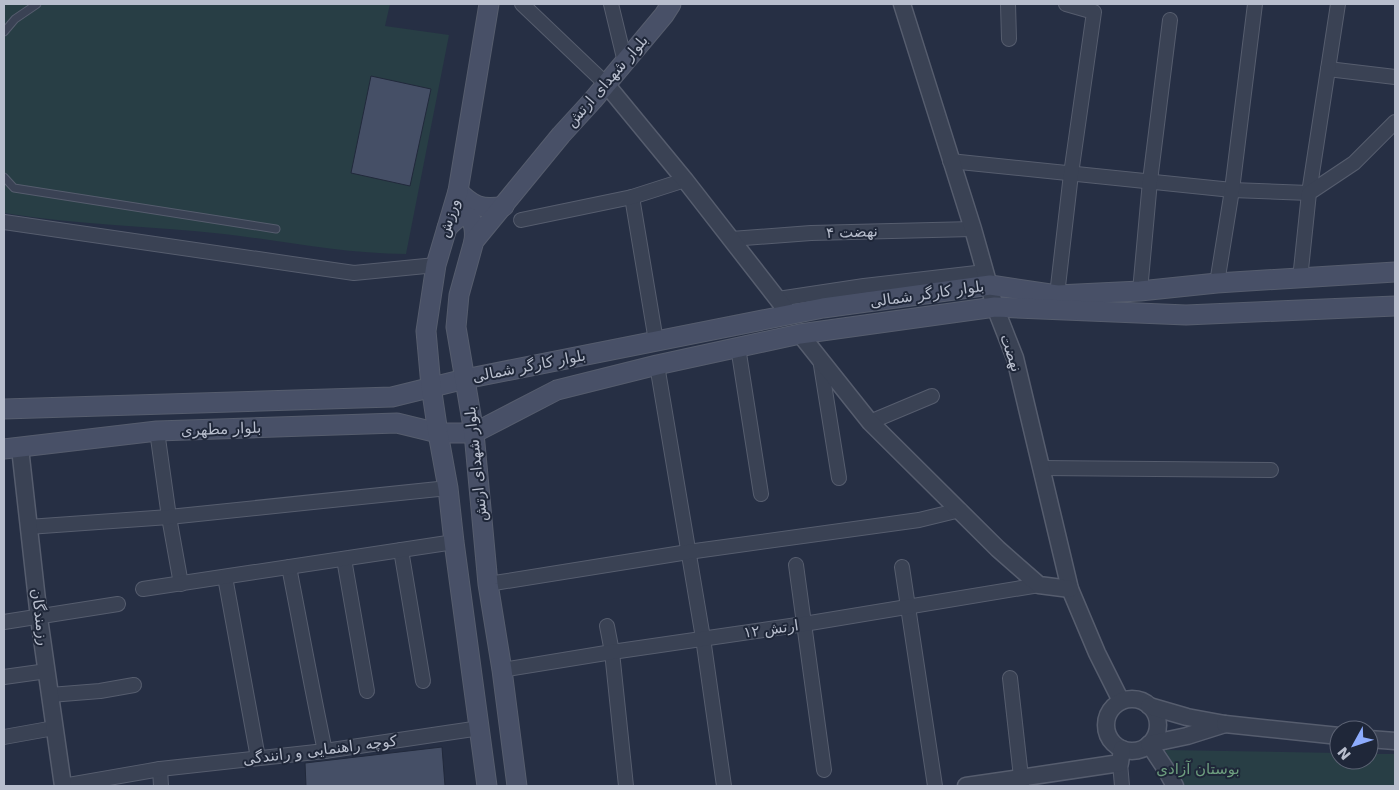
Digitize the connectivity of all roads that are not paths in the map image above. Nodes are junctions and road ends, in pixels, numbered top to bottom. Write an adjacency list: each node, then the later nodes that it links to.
1 (37, 4): 12 (lane)
2 (489, 4): 25 (main road, ورزش)
3 (522, 4): 17 (street)
4 (611, 4): 14 (street)
5 (671, 4): 14 (main road, بلوار شهدای ارتش)
6 (902, 4): 19 (street, نهضت)
7 (1008, 4): 13 (street)
8 (1070, 4): 20 (street)
9 (1255, 4): 24 (street)
10 (1338, 4): 15 (street)
11 (1170, 20): 23 (street)
12 (4, 32)
13 (1009, 39)
14 (625, 62): 17 (main road, بلوار شهدای ارتش)
15 (1328, 69): 16 (street); 26 (street)
16 (1395, 77)
17 (606, 84): 22 (street); 28 (main road, بلوار شهدای ارتش)
18 (1395, 122): 26 (street)
19 (950, 161): 20 (street); 33 (street, نهضت)
20 (1071, 174): 23 (street); 42 (street)
21 (4, 177): 32 (lane)
22 (685, 180): 27 (street); 34 (street)
23 (1150, 182): 24 (street); 41 (street)
24 (1232, 190): 26 (street); 40 (street)
25 (458, 191): 28 (main road); 31 (main road, ورزش)
26 (1309, 193): 38 (street)
27 (632, 197): 29 (street); 48 (street)
28 (504, 206): 35 (main road, بلوار شهدای ارتش)
29 (521, 220)
30 (4, 222): 36 (street)
31 (447, 228): 35 (main road); 36 (main road, ورزش)
32 (276, 229)
33 (973, 229): 34 (street, نهضت ۴); 39 (street, نهضت)
34 (731, 238): 43 (street)
35 (474, 241): 52 (main road, بلوار شهدای ارتش)
36 (436, 265): 53 (main road, ورزش)
37 (1395, 272): 38 (main road, بلوار کارگر شمالی)
38 (1300, 278): 40 (main road, بلوار کارگر شمالی)
39 (987, 279): 42 (main road, بلوار کارگر شمالی); 43 (street); 45 (street, نهضت); 46 (main road, بلوار کارگر شمالی)
40 (1217, 283): 41 (main road, بلوار کارگر شمالی)
41 (1140, 290): 42 (main road, بلوار کارگر شمالی)
42 (1056, 295)
43 (778, 300): 46 (street)
44 (1395, 306): 45 (main road, بلوار کارگر شمالی)
45 (994, 308): 47 (main road, بلوار کارگر شمالی); 61 (street, نهضت)
46 (790, 314): 48 (main road, بلوار کارگر شمالی)
47 (800, 334): 49 (main road, بلوار کارگر شمالی); 50 (street)
48 (656, 341): 52 (main road, بلوار کارگر شمالی)
49 (738, 347): 51 (main road, بلوار کارگر شمالی); 65 (street)
50 (820, 359): 56 (street); 63 (street)
51 (657, 365): 59 (main road, بلوار کارگر شمالی); 71 (street)
52 (465, 379): 53 (main road, بلوار کارگر شمالی); 59 (main road, بلوار شهدای ارتش)
53 (431, 386): 55 (main road, بلوار مطهری); 58 (main road, ورزش)
54 (932, 396): 56 (street)
55 (4, 409)
56 (870, 422): 66 (street)
57 (157, 431): 58 (main road, بلوار مطهری); 60 (main road, بلوار مطهری); 67 (street)
58 (438, 433): 59 (main road, بلوار مطهری); 64 (main road, بلوار شهدای ارتش)
59 (474, 433): 78 (main road, بلوار شهدای ارتش)
60 (12, 449): 68 (street, رزمندگان)
61 (1041, 468): 62 (street); 81 (street, نهضت)
62 (1271, 470)
63 (839, 478)
64 (448, 488): 67 (street); 69 (main road, بلوار شهدای ارتش)
65 (761, 494)
66 (960, 510): 71 (street); 79 (street)
67 (169, 517): 68 (street); 77 (street)
68 (28, 527): 84 (street, رزمندگان)
69 (454, 542): 70 (street); 102 (main road, بلوار شهدای ارتش)
70 (401, 550): 72 (street); 94 (street)
71 (688, 552): 78 (street); 88 (street)
72 (344, 559): 74 (street); 96 (street)
73 (796, 565): 86 (street)
74 (289, 567): 76 (street); 108 (street)
75 (902, 567): 83 (street)
76 (225, 577): 77 (street); 110 (street)
77 (181, 584): 80 (street)
78 (488, 584): 90 (main road, بلوار شهدای ارتش)
79 (1039, 585): 81 (street); 83 (street, ارتش ۱۲)
80 (143, 589)
81 (1070, 589): 98 (street, نهضت)
82 (118, 604): 84 (street)
83 (908, 606): 86 (street, ارتش ۱۲); 120 (street)
84 (40, 618): 85 (street); 91 (street, رزمندگان)
85 (4, 622)
86 (804, 624): 88 (street, ارتش ۱۲); 112 (street)
87 (607, 626): 89 (street)
88 (703, 638): 89 (street, ارتش ۱۲); 119 (street)
89 (612, 652): 90 (street, ارتش ۱۲); 118 (street)
90 (502, 670): 117 (main road, بلوار شهدای ارتش)
91 (47, 671): 92 (street); 97 (street, رزمندگان)
92 (4, 678)
93 (1010, 678): 113 (street)
94 (423, 681)
95 (134, 685): 97 (street)
96 (367, 691)
97 (50, 695): 101 (street, رزمندگان)
98 (1121, 701): 99 (street); 109 (street)
99 (1149, 706): 100 (street); 107 (street)
100 (1225, 724): 103 (street); 107 (street)
101 (54, 728): 104 (street); 114 (street, رزمندگان)
102 (480, 728): 108 (street, کوچه راهنمایی و رانندگی); 116 (main road, بلوار شهدای ارتش)
103 (1329, 735)
104 (4, 736)
105 (1379, 740): 106 (street)
106 (1395, 741)
107 (1150, 744): 109 (street); 123 (street)
108 (325, 751): 110 (street, کوچه راهنمایی و رانندگی)
109 (1121, 756): 113 (street); 122 (street)
110 (258, 758): 111 (street, کوچه راهنمایی و رانندگی)
111 (160, 769): 114 (street, کوچه راهنمایی و رانندگی); 115 (street)
112 (824, 770)
113 (1022, 782): 121 (street)
114 (63, 786)
115 (162, 786)
116 (487, 786)
117 (518, 786)
118 (626, 786)
119 (724, 786)
120 (935, 786)
121 (966, 786)
122 (1122, 786)
123 (1175, 786)

